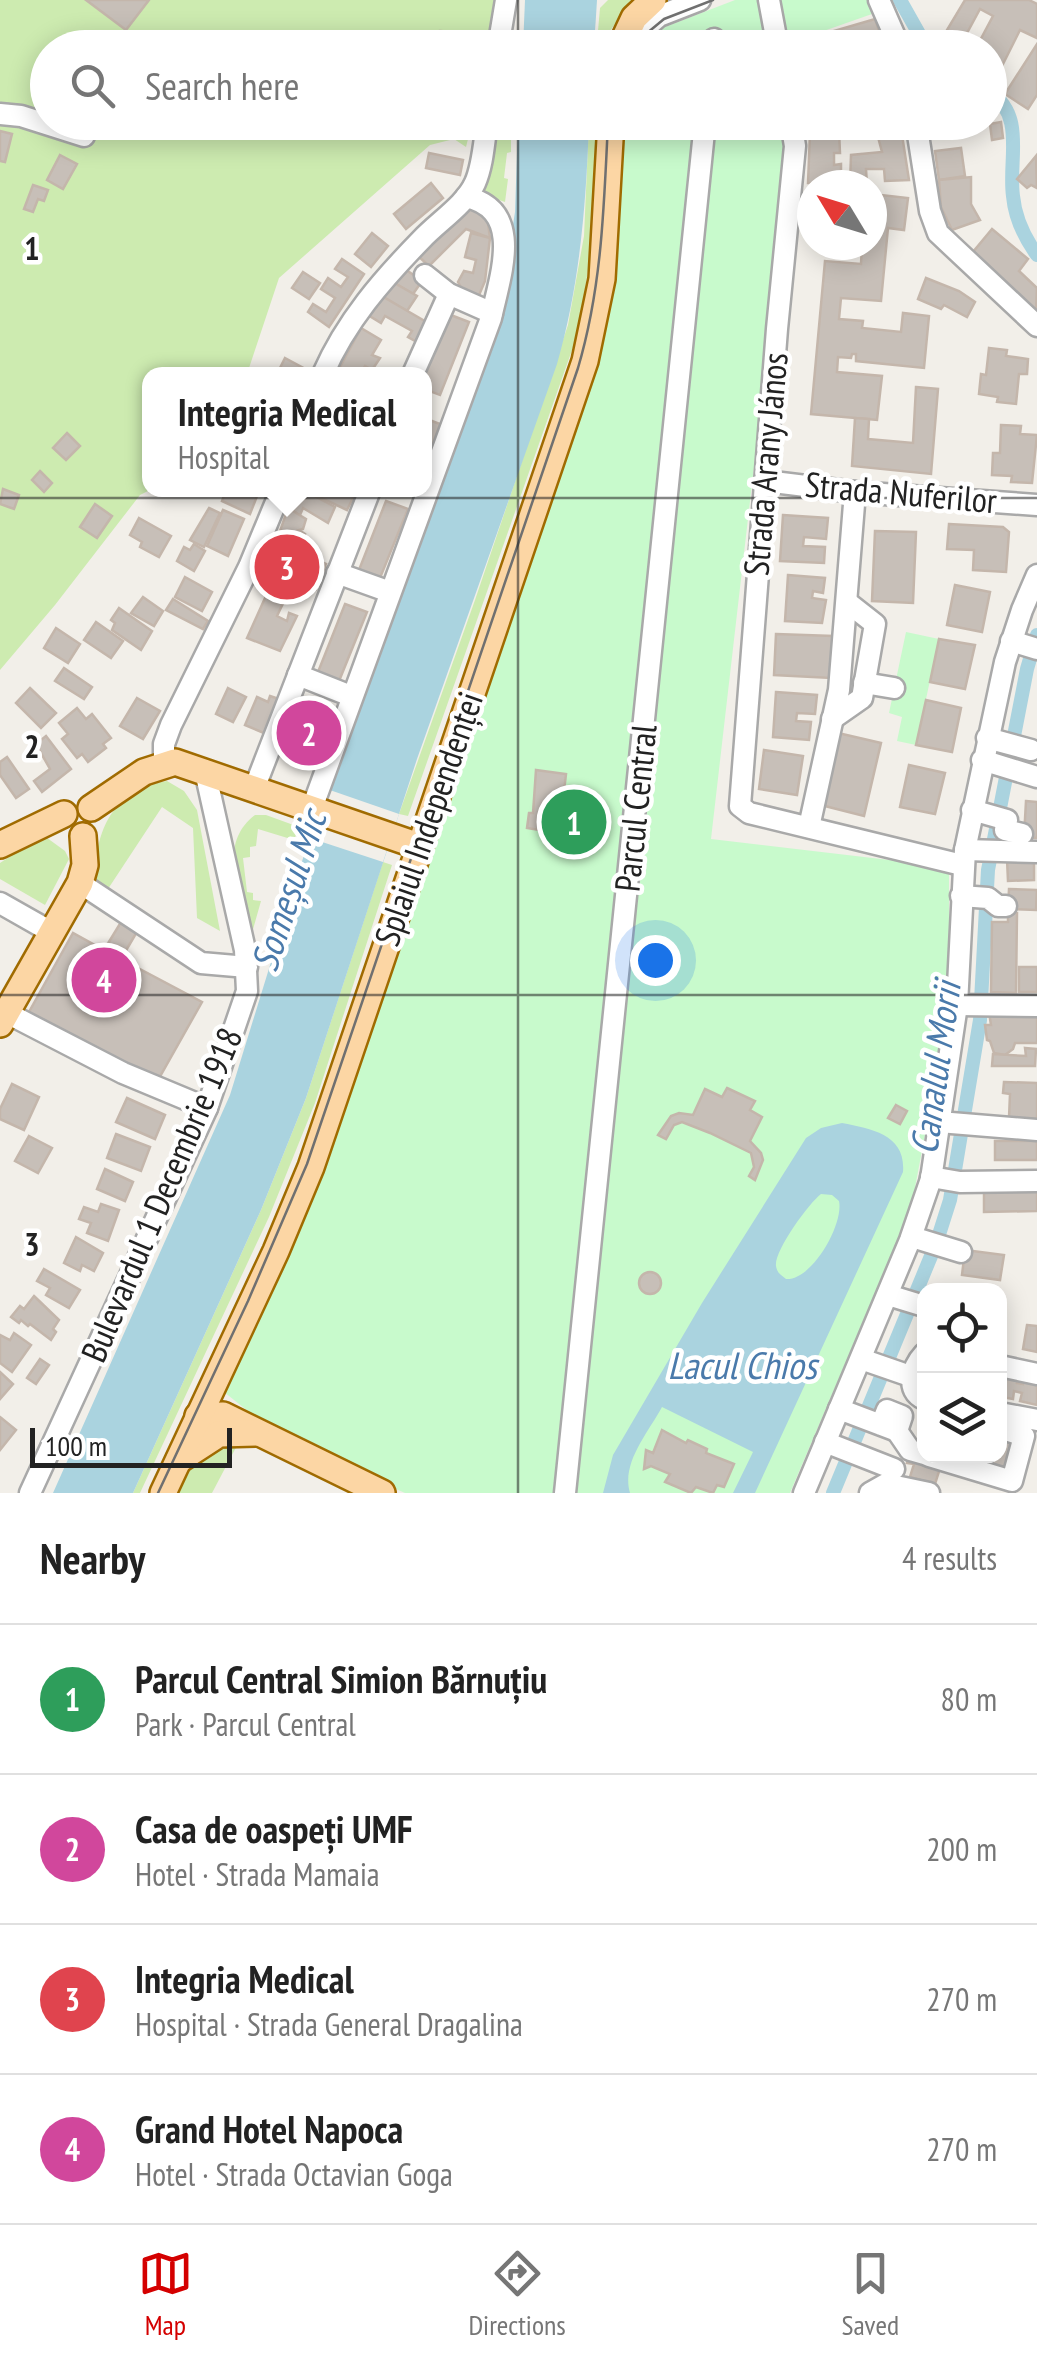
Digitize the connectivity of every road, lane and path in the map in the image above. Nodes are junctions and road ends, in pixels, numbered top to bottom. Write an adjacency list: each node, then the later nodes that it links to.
1 (506, 0): 6 (street)
2 (700, 0): 8 (street)
3 (769, 0): 9 (street)
4 (879, 0): 10 (street)
5 (646, 3): 7 (main road)
6 (501, 30)
7 (626, 30)
8 (642, 30)
9 (775, 30)
10 (892, 30)
11 (0, 114): 12 (street)
12 (30, 119)
13 (484, 140): 18 (street)
14 (611, 140): 55 (main road, Splaiul Independenței)
15 (704, 140): 93 (street, Parcul Central)
16 (794, 140): 26 (street, Strada Arany János)
17 (919, 140): 22 (street)
18 (466, 197): 21 (street); 23 (street)
19 (425, 275): 20 (street)
20 (449, 294): 21 (street); 24 (street)
21 (492, 313): 25 (street)
22 (1037, 326)
23 (327, 367)
24 (416, 367)
25 (432, 462)
26 (765, 481): 27 (street, Strada Nuferilor); 51 (street, Strada Arany János)
27 (855, 492): 31 (street, Strada Nuferilor); 35 (street)
28 (278, 497): 42 (street)
29 (367, 497): 32 (street)
30 (418, 497): 33 (street)
31 (1037, 505)
32 (337, 573): 33 (street); 37 (street)
33 (390, 592): 40 (street)
34 (1033, 593): 36 (street)
35 (848, 602): 38 (street); 41 (street)
36 (1027, 646): 43 (street)
37 (298, 675): 40 (street); 46 (street)
38 (864, 683): 39 (street); 41 (street)
39 (894, 688)
40 (351, 696): 48 (street)
41 (832, 718): 51 (street)
42 (164, 764): 44 (main road); 47 (main road)
43 (997, 765): 45 (street); 50 (street)
44 (206, 770): 46 (main road); 61 (street, Bulevardul 1 Decembrie 1918)
45 (1037, 778)
46 (254, 790): 48 (main road)
47 (91, 808): 49 (main road); 53 (main road)
48 (316, 813): 55 (main road)
49 (64, 814): 53 (main road); 54 (main road)
50 (987, 814): 52 (street); 57 (street)
51 (809, 827): 57 (street)
52 (1022, 834)
53 (83, 836): 58 (main road)
54 (0, 845)
55 (419, 846): 81 (main road, Splaiul Independenței)
56 (1037, 852): 57 (street)
57 (975, 854): 62 (street)
58 (80, 884): 60 (main road); 61 (street)
59 (0, 903): 60 (street)
60 (52, 932): 64 (main road)
61 (247, 967): 65 (street, Bulevardul 1 Decembrie 1918)
62 (972, 1006): 63 (street); 66 (street)
63 (1037, 1006)
64 (3, 1019): 65 (street)
65 (206, 1108): 90 (street, Bulevardul 1 Decembrie 1918)
66 (954, 1124): 67 (street); 68 (street)
67 (1037, 1130)
68 (945, 1179): 69 (street); 70 (street)
69 (1037, 1181)
70 (907, 1302): 71 (street)
71 (866, 1361): 75 (street); 79 (street)
72 (1007, 1368): 74 (street)
73 (917, 1369): 75 (street)
74 (1037, 1374)
75 (913, 1377): 76 (street)
76 (917, 1396)
77 (917, 1410): 79 (street)
78 (1007, 1414): 80 (street)
79 (874, 1419): 85 (street); 86 (street)
80 (1037, 1420)
81 (196, 1422): 83 (main road); 84 (main road); 87 (main road, Splaiul Independenței)
82 (1007, 1430): 88 (street)
83 (256, 1433): 84 (main road); 92 (main road)
84 (219, 1434): 87 (main road)
85 (840, 1448): 89 (street); 94 (street)
86 (917, 1452)
87 (178, 1460): 91 (main road, Splaiul Independenței)
88 (966, 1463)
89 (894, 1469)
90 (30, 1493)
91 (163, 1493)
92 (382, 1493)
93 (565, 1493)
94 (804, 1493)
95 (870, 1493): 96 (street)
96 (929, 1493)

